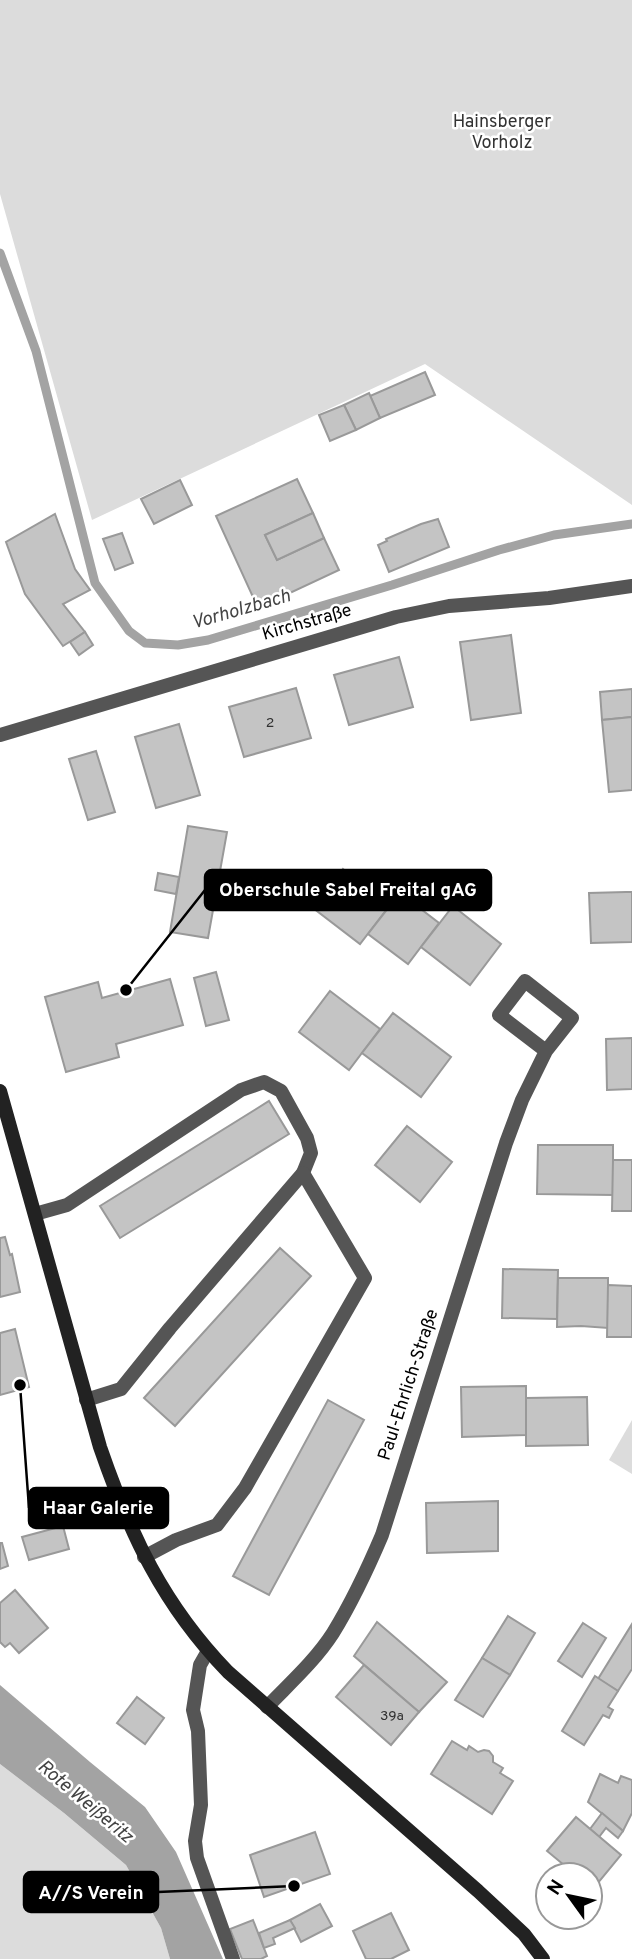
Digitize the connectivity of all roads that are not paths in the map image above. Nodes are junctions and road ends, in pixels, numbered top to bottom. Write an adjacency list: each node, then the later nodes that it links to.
1 (632, 586): 2 (street, Kirchstraße)
2 (0, 735)
3 (546, 1051): 3 (street, Paul-Ehrlich-Straße); 10 (street, Paul-Ehrlich-Straße)
4 (0, 1091): 6 (main road)
5 (303, 1173): 6 (street); 7 (street); 8 (street)
6 (36, 1214): 7 (main road)
7 (86, 1400): 8 (main road)
8 (144, 1557): 9 (main road)
9 (208, 1651): 10 (main road); 11 (street)
10 (267, 1707): 12 (main road)
11 (233, 1959)
12 (543, 1959)

